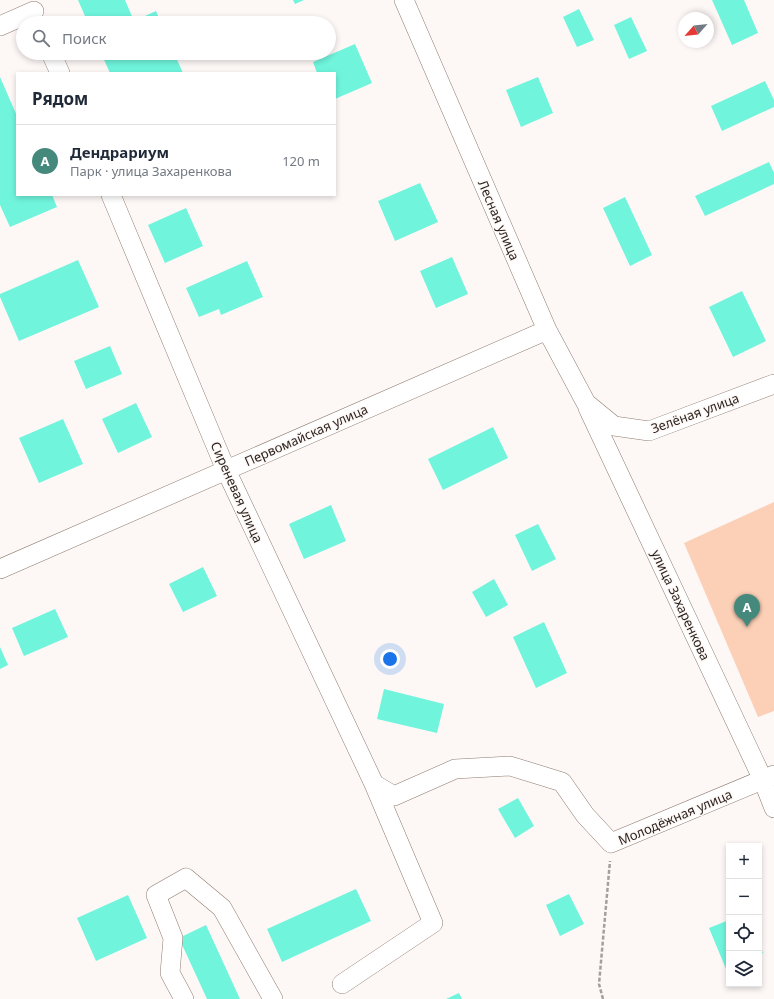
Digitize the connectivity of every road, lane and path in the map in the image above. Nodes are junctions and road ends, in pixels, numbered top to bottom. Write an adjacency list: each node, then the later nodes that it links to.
1 (404, 0): 9 (street, Лесная улица)
2 (34, 11): 3 (street)
3 (23, 16)
4 (16, 19): 5 (street)
5 (0, 26)
6 (54, 60): 7 (street)
7 (60, 72)
8 (111, 196): 13 (street, Сиреневая улица)
9 (547, 330): 11 (street, Лесная улица); 13 (street, Первомайская улица)
10 (774, 384): 12 (street, Зелёная улица)
11 (586, 403): 12 (street, Лесная улица); 15 (street, улица Захаренкова)
12 (614, 426)
13 (226, 470): 14 (street, Первомайская улица); 16 (street, Сиреневая улица)
14 (0, 569)
15 (768, 778): 17 (street, улица Захаренкова); 18 (street, Молодёжная улица)
16 (374, 784): 18 (street, Молодёжная улица); 19 (street, Сиреневая улица)
17 (774, 808)
18 (611, 843): 22 (path)
19 (342, 984)
20 (184, 999): 21 (street)
21 (273, 999)
22 (603, 999)

